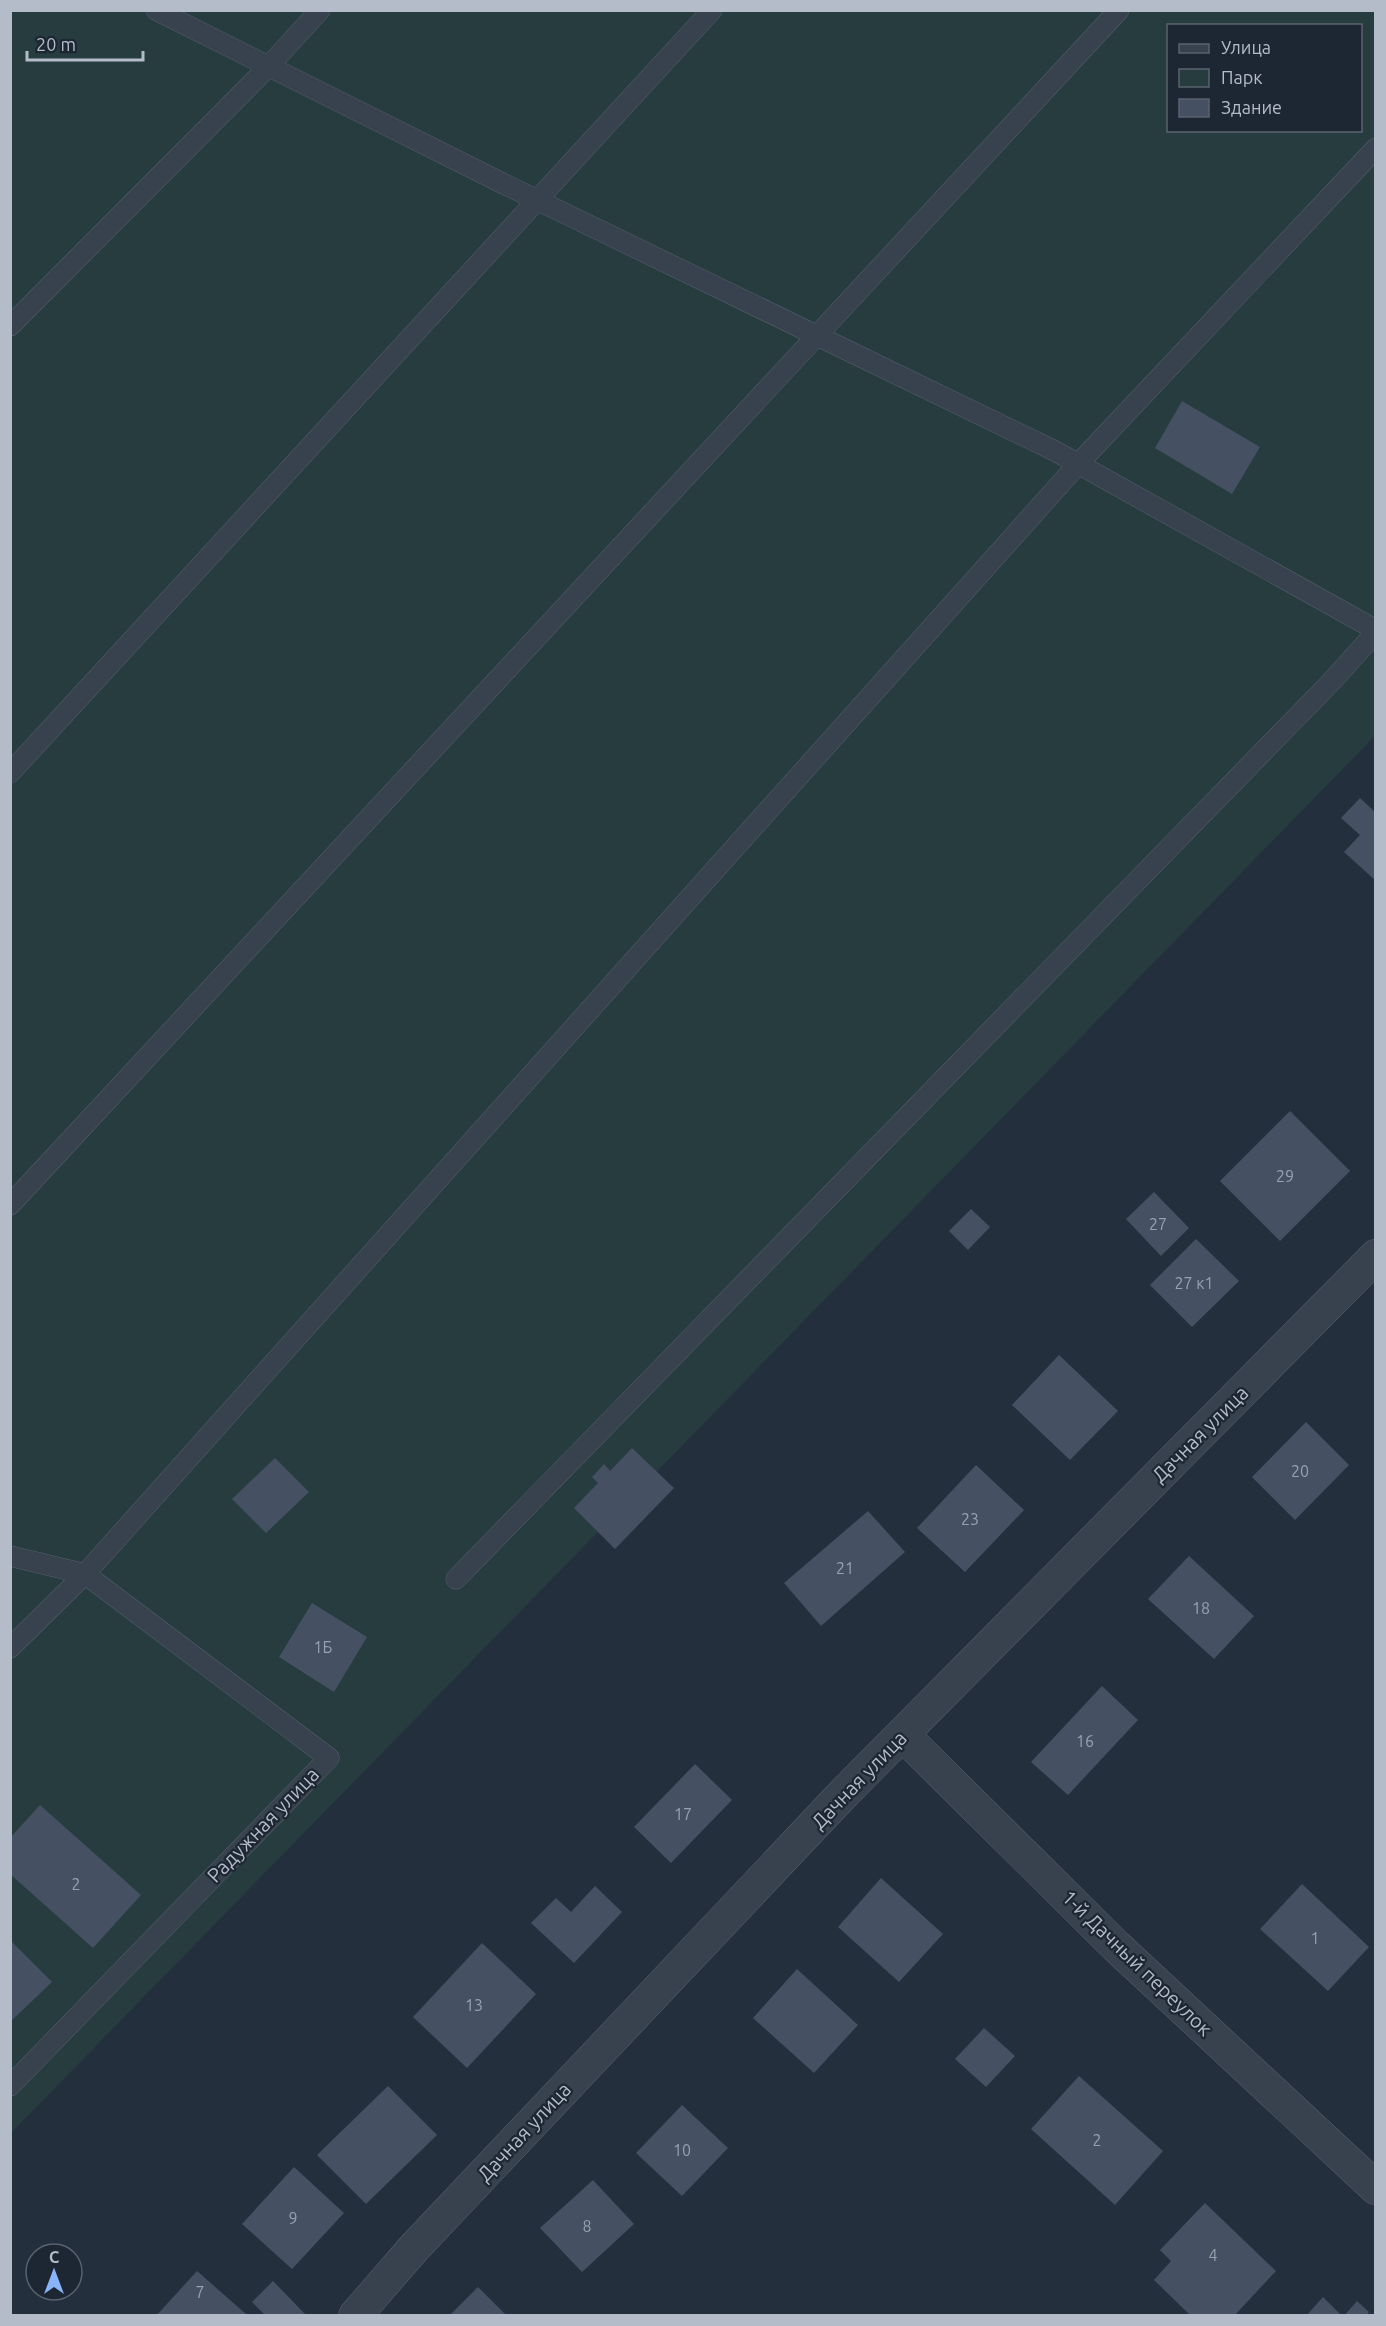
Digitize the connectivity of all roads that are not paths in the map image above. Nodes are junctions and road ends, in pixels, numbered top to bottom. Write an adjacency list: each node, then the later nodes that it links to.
1 (156, 10): 5 (lane)
2 (320, 10): 5 (lane)
3 (712, 10): 7 (lane)
4 (1119, 10): 9 (lane)
5 (268, 67): 7 (lane); 8 (lane)
6 (1376, 148): 10 (lane)
7 (538, 200): 9 (lane); 12 (lane)
8 (10, 326)
9 (816, 335): 10 (lane); 13 (lane)
10 (1078, 463): 11 (lane); 16 (lane)
11 (1376, 631): 17 (lane)
12 (10, 773)
13 (10, 1205)
14 (1376, 1256): 19 (street, Дачная улица)
15 (10, 1556): 16 (lane)
16 (85, 1574): 18 (lane); 20 (lane, Радужная улица)
17 (456, 1579)
18 (10, 1647)
19 (903, 1735): 21 (street, 1-й Дачный переулок); 22 (street, Дачная улица)
20 (10, 2086)
21 (1376, 2188)
22 (355, 2316)

